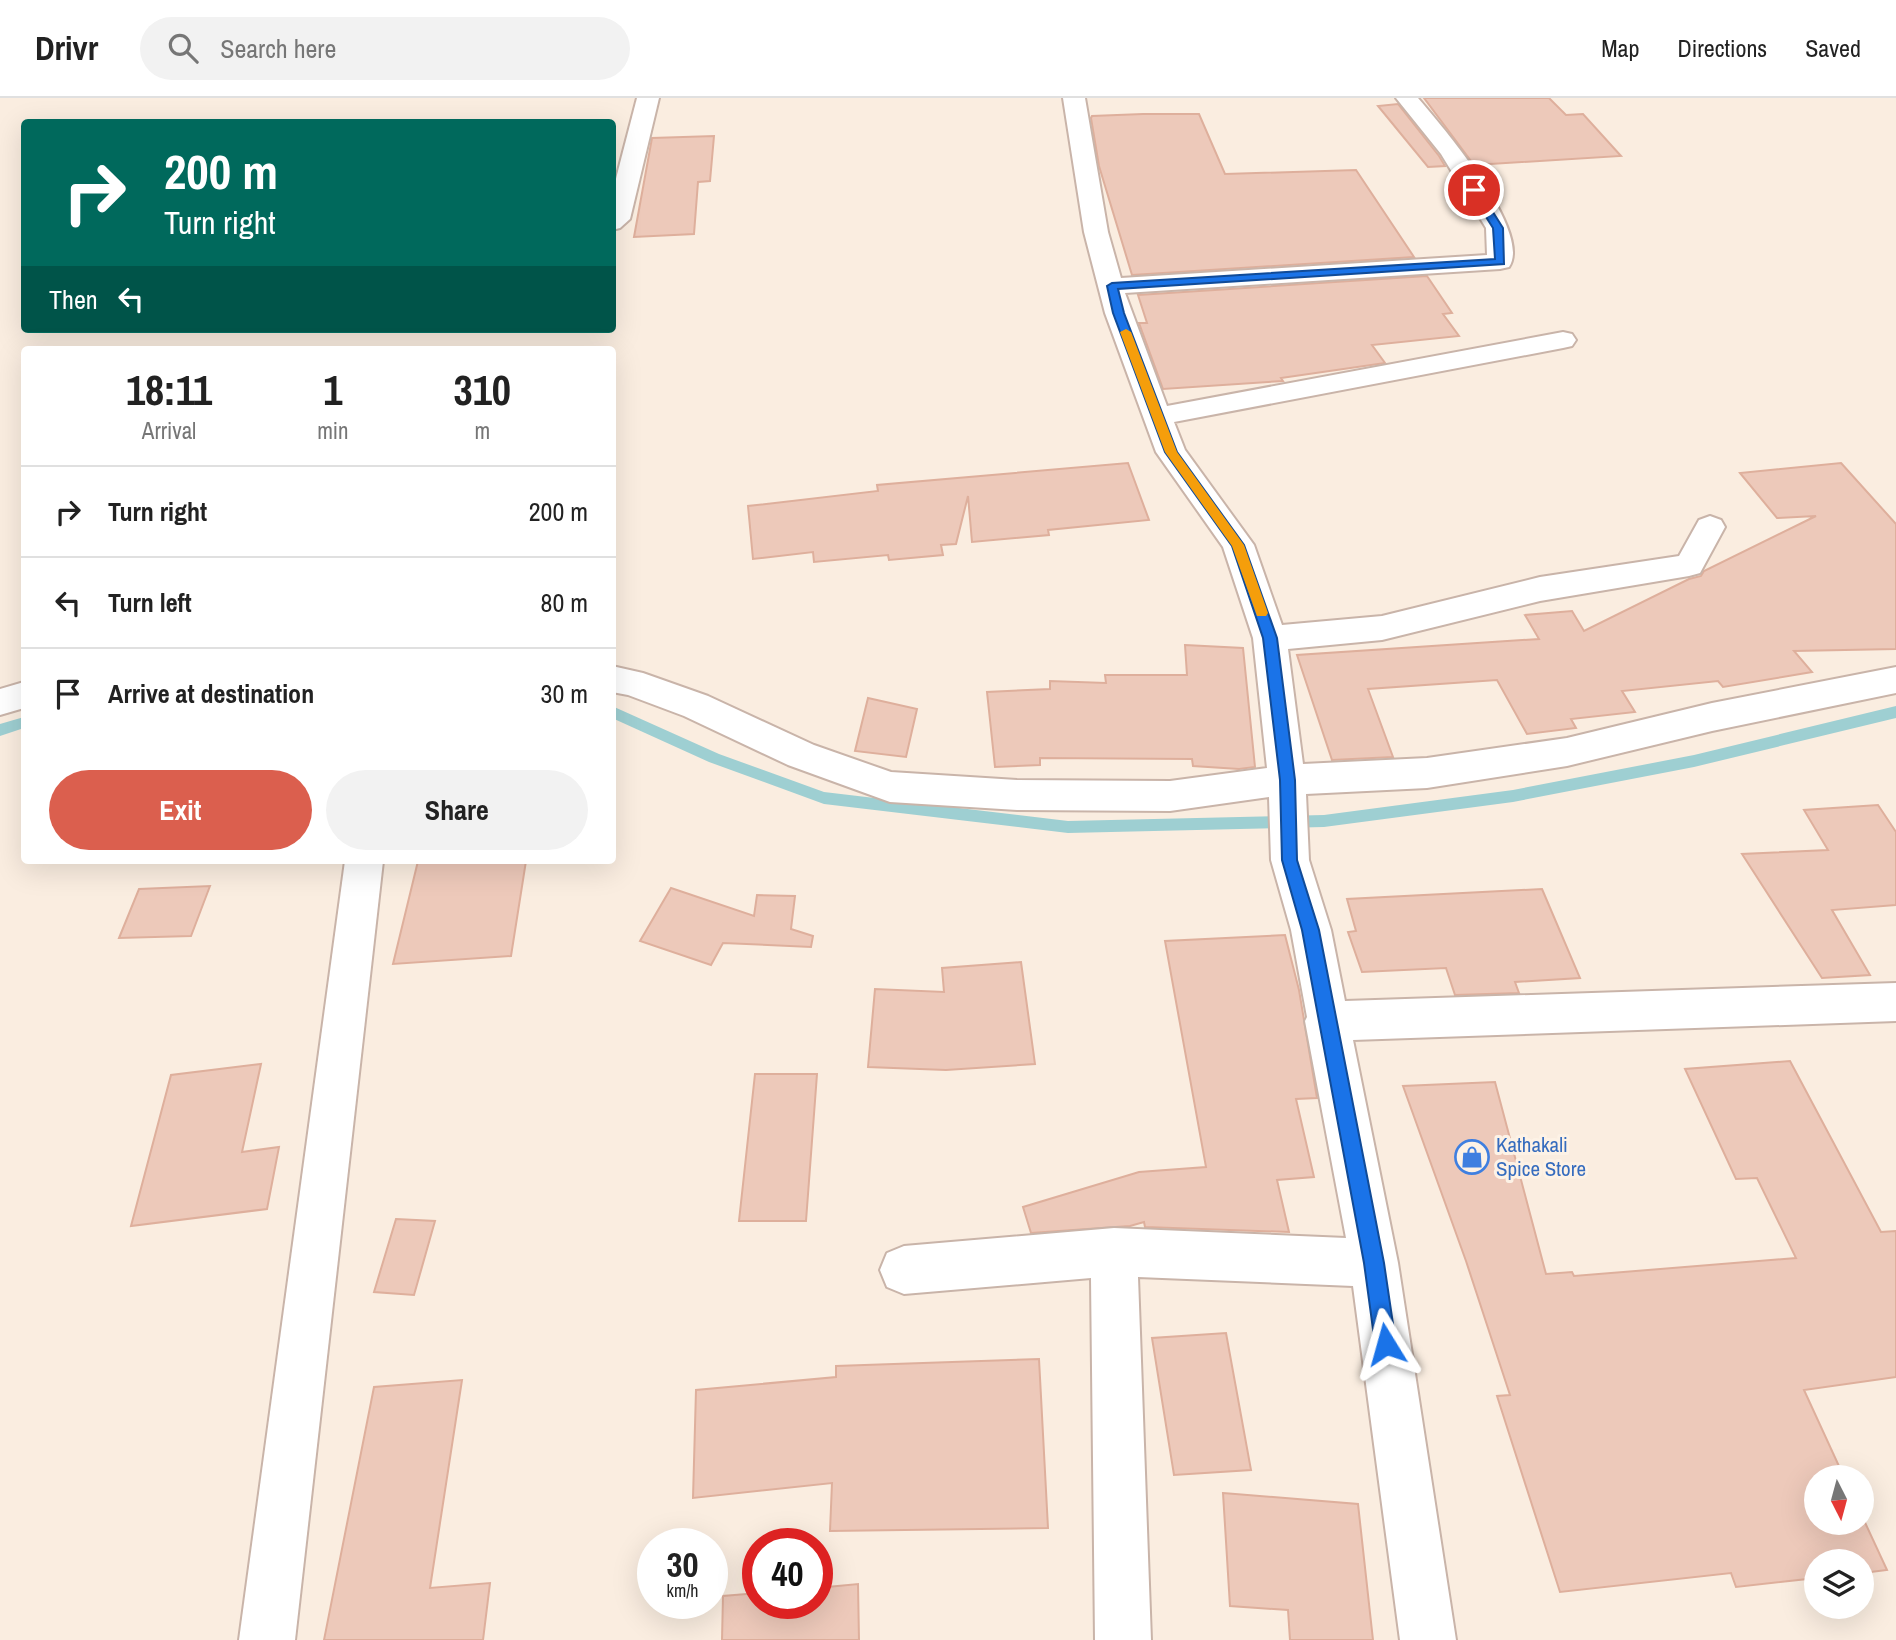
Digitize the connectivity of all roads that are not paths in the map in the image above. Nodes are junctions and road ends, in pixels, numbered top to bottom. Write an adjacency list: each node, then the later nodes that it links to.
1 (648, 98): 4 (street)
2 (1074, 98): 5 (street)
3 (1407, 98): 5 (street)
4 (616, 220)
5 (1112, 286): 7 (street)
6 (1563, 340): 7 (street)
7 (1156, 416): 9 (street)
8 (1710, 527): 9 (street)
9 (1270, 638): 14 (street)
10 (616, 680): 14 (street)
11 (1896, 680): 14 (street)
12 (21, 696): 13 (street)
13 (0, 702)
14 (1288, 790): 17 (street)
15 (364, 864): 21 (street)
16 (1896, 1002): 17 (street)
17 (1326, 1021): 19 (street)
18 (1114, 1252): 19 (street); 20 (street); 22 (street)
19 (1374, 1263): 23 (street)
20 (904, 1270)
21 (268, 1640)
22 (1123, 1640)
23 (1428, 1640)

